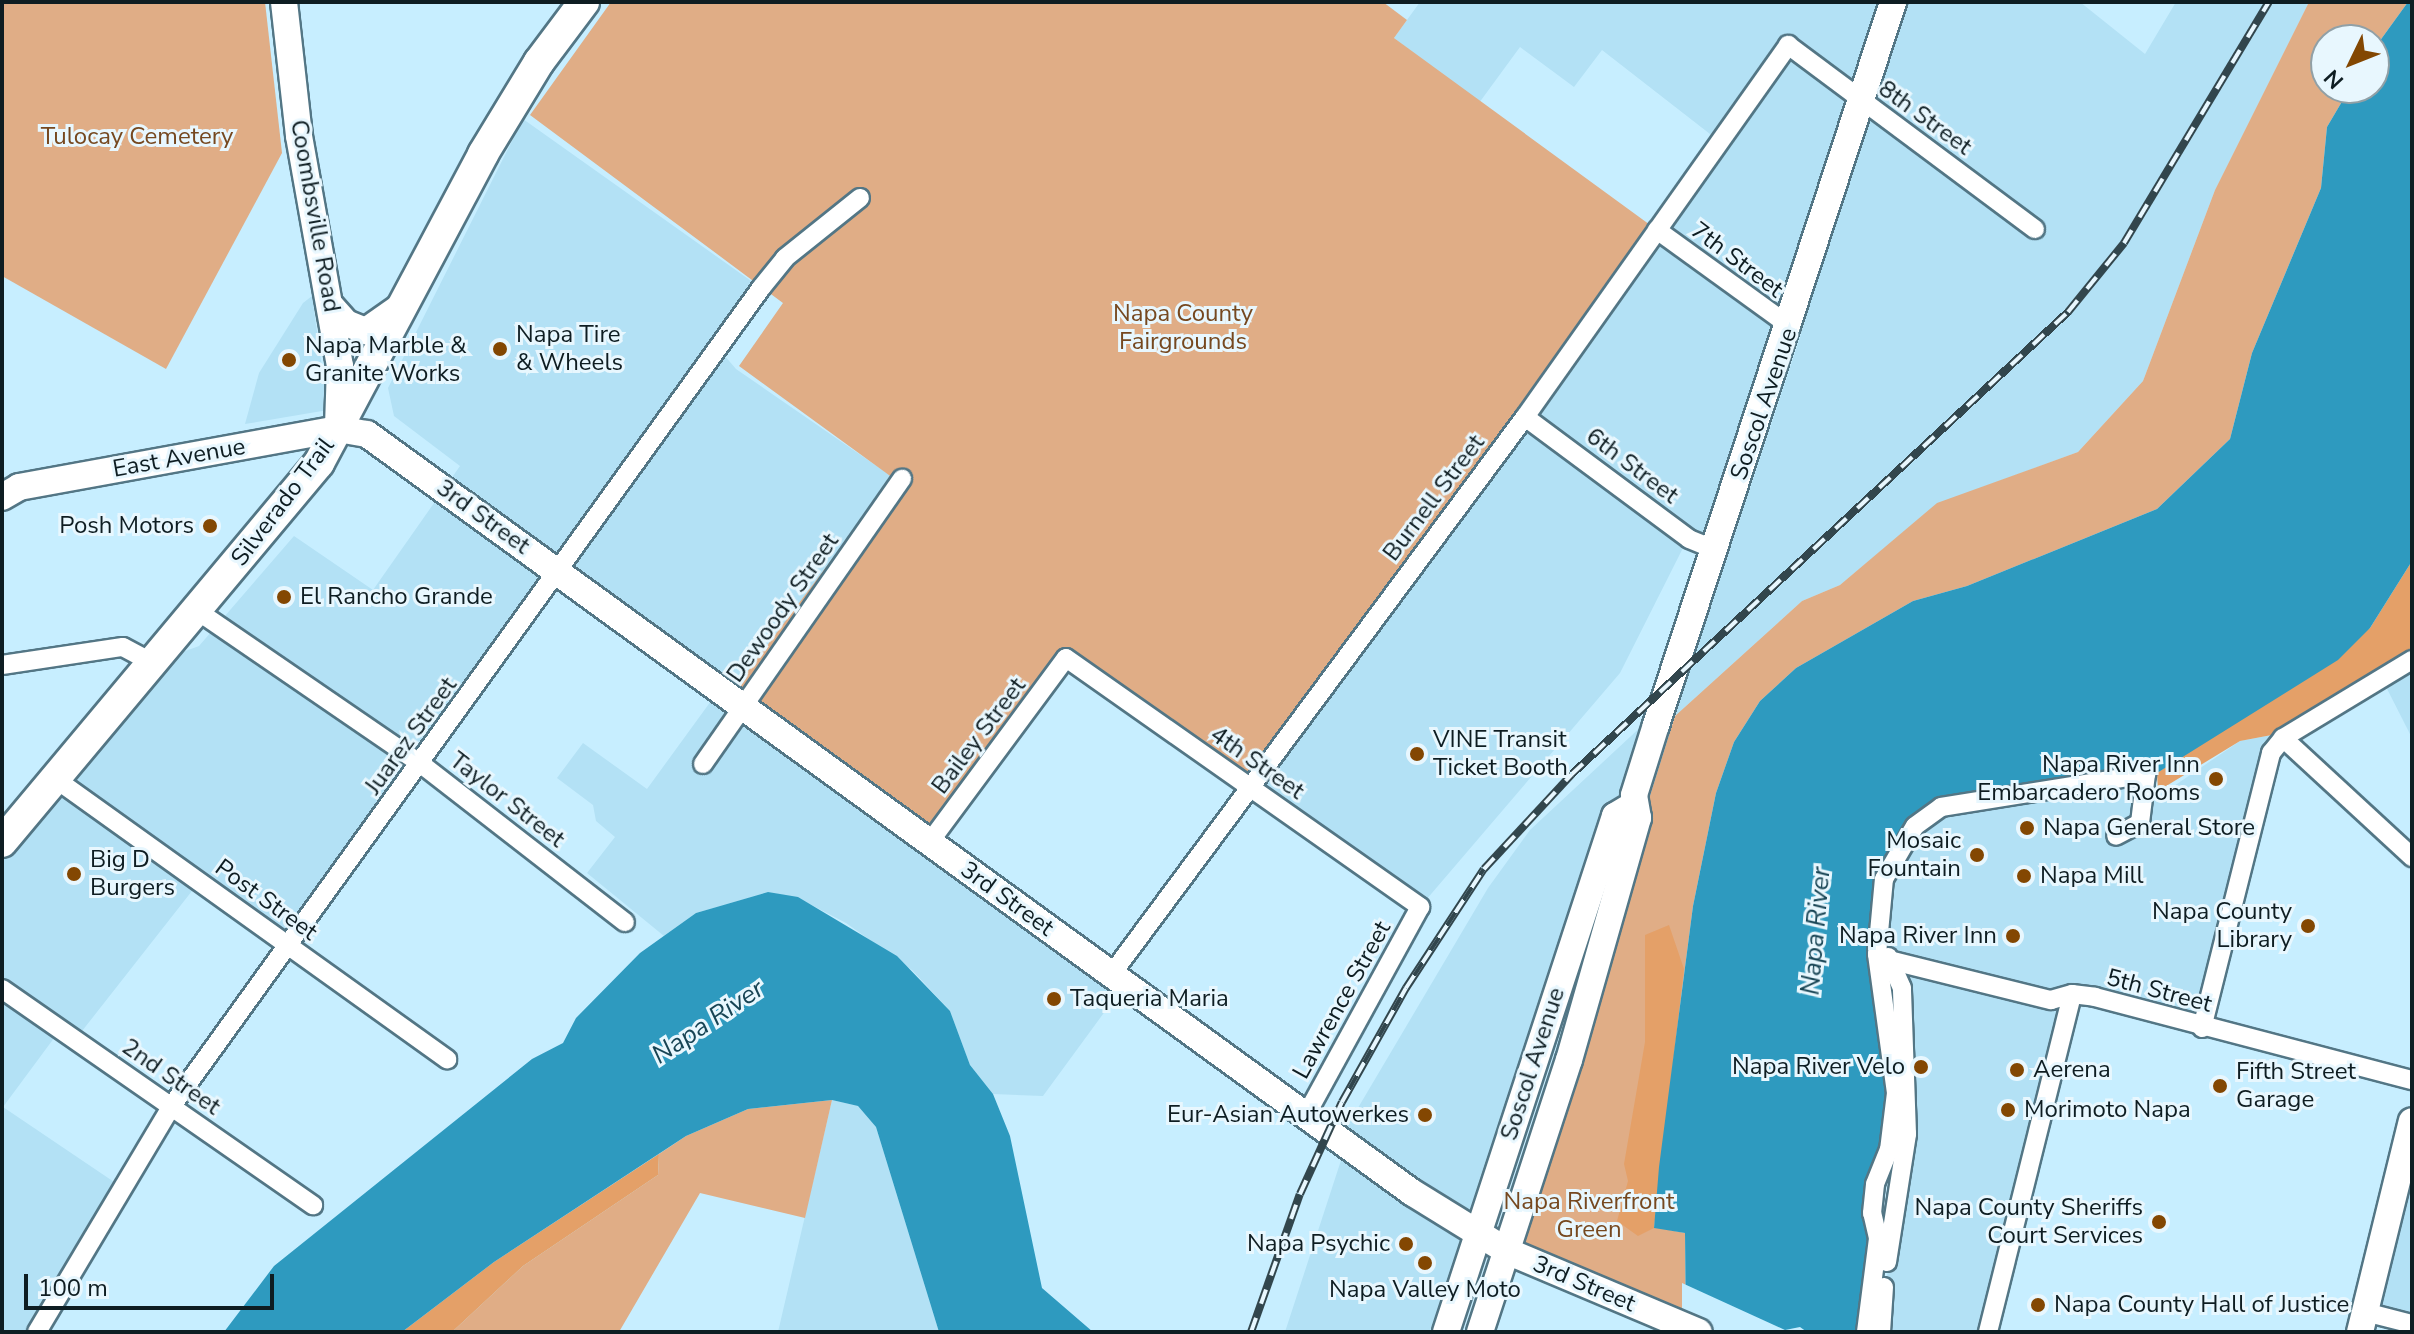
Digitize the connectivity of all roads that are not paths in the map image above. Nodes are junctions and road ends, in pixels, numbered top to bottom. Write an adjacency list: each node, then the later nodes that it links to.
1 (284, 2): 10 (street, Coombsville Road)
2 (584, 2): 9 (main road, Silverado Trail)
3 (1893, 2): 5 (street, Soscol Avenue)
4 (1788, 45): 5 (street, 8th Street); 8 (street, Burnell Street)
5 (1858, 99): 7 (street, 8th Street); 11 (street, Soscol Avenue)
6 (860, 198): 17 (street, Juarez Street)
7 (2035, 229)
8 (1657, 230): 11 (street, 7th Street); 12 (street, Burnell Street)
9 (405, 301): 10 (street); 13 (main road, Silverado Trail)
10 (330, 305): 13 (street, Coombsville Road)
11 (1791, 327): 16 (street, Soscol Avenue)
12 (1525, 417): 16 (street, 6th Street); 29 (street, Burnell Street)
13 (338, 429): 15 (street, East Avenue); 17 (street, 3rd Street); 18 (main road, Silverado Trail)
14 (902, 479): 24 (street, Dewoody Street)
15 (8, 489)
16 (1714, 549): 30 (street, Soscol Avenue)
17 (559, 571): 24 (street, 3rd Street); 26 (street, Juarez Street)
18 (199, 612): 22 (main road, Silverado Trail); 26 (street, Taylor Street)
19 (2412, 643): 21 (street)
20 (1066, 658): 29 (street, 4th Street); 33 (street, Bailey Street)
21 (2408, 662): 25 (street)
22 (153, 663): 23 (street); 28 (main road, Silverado Trail)
23 (2, 665)
24 (743, 707): 27 (street, Dewoody Street); 33 (street, 3rd Street)
25 (2283, 738): 34 (street); 42 (street)
26 (421, 764): 36 (street, Taylor Street); 37 (street, Juarez Street)
27 (703, 764)
28 (57, 780): 32 (main road, Silverado Trail); 37 (street, Post Street)
29 (1248, 786): 35 (street, 4th Street); 39 (street, Burnell Street)
30 (1633, 805): 49 (street, Soscol Avenue); 50 (street, Soscol Avenue)
31 (2116, 836): 38 (street)
32 (2, 842)
33 (929, 843): 39 (street, 3rd Street)
34 (2412, 857)
35 (1420, 907): 46 (street, Lawrence Street)
36 (625, 922)
37 (287, 946): 43 (street, Post Street); 45 (street, Juarez Street)
38 (1885, 958): 41 (street, 5th Street); 57 (street); 58 (street)
39 (1111, 975): 46 (street, 3rd Street)
40 (2, 989): 45 (street, 2nd Street)
41 (2072, 994): 42 (street, 5th Street); 59 (street)
42 (2202, 1028): 44 (street, 5th Street)
43 (447, 1059)
44 (2412, 1080)
45 (171, 1107): 48 (street, 2nd Street); 53 (street, Juarez Street)
46 (1306, 1115): 49 (street, 3rd Street)
47 (2412, 1121): 51 (street)
48 (313, 1205)
49 (1477, 1235): 50 (street, 3rd Street); 54 (street, Soscol Avenue)
50 (1507, 1251): 55 (street, Soscol Avenue); 56 (street, 3rd Street)
51 (2363, 1322): 52 (street)
52 (2412, 1324)
53 (37, 1332)
54 (1446, 1332)
55 (1480, 1332)
56 (1699, 1332)
57 (1866, 1332)
58 (1881, 1332)
59 (1988, 1332)

